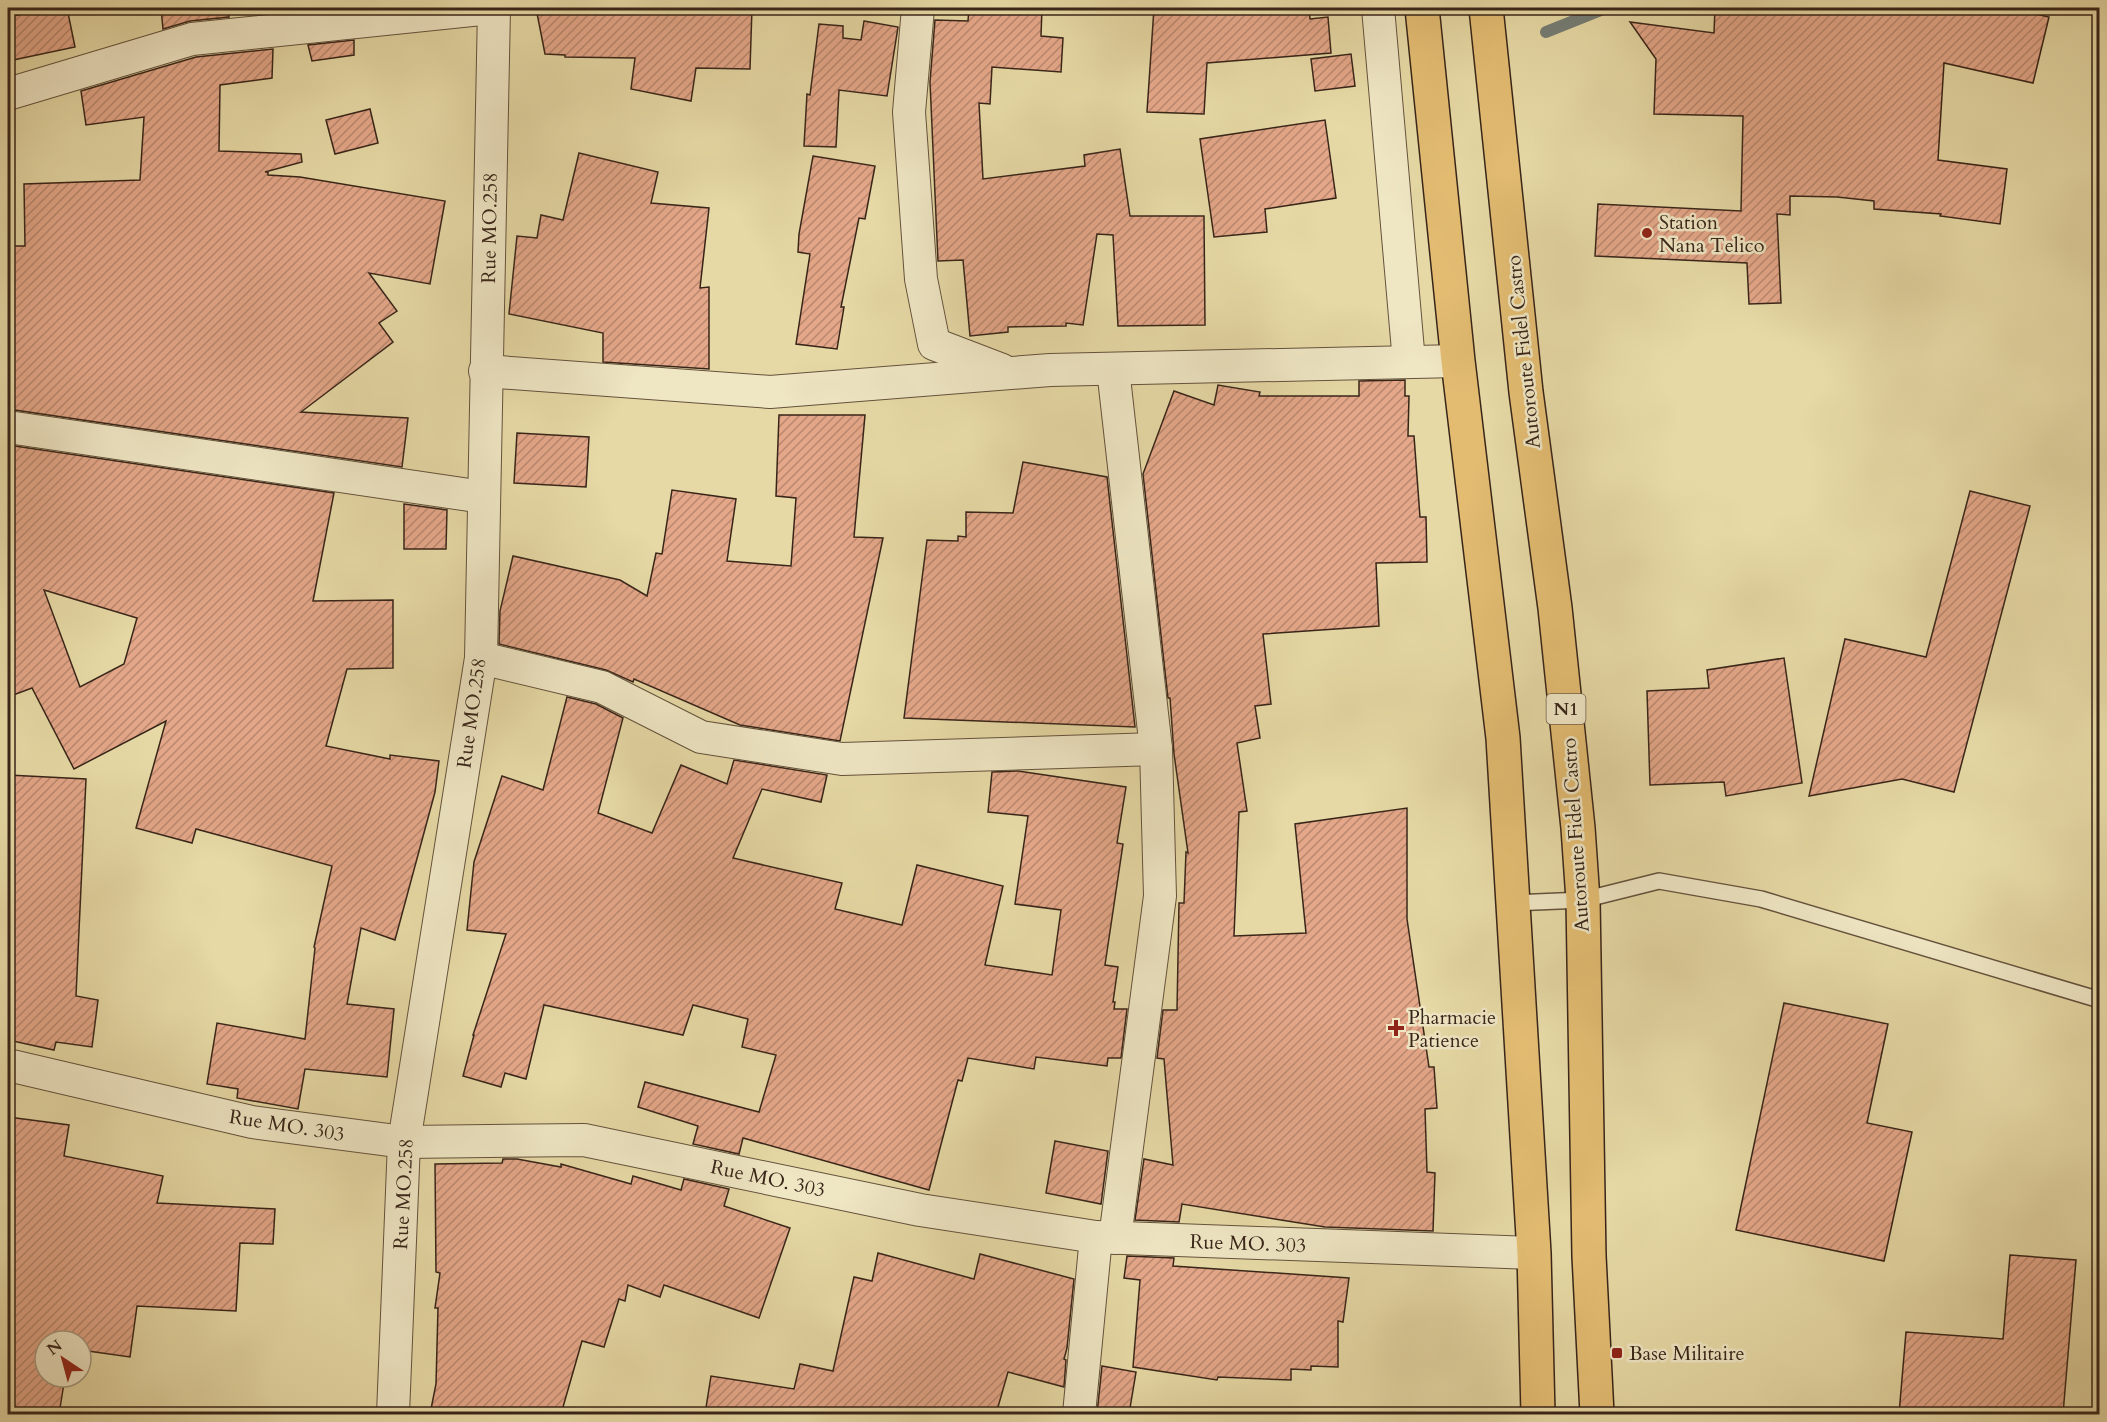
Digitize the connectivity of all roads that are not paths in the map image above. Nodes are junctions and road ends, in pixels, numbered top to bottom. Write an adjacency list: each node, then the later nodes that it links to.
1 (493, 8): 6 (street); 10 (street, Rue MO.258)
2 (918, 8): 11 (street)
3 (1378, 8): 8 (street)
4 (1422, 8): 7 (highway)
5 (1486, 8): 16 (highway, Autoroute Fidel Castro / N1)
6 (8, 94)
7 (1458, 361): 8 (street); 17 (highway)
8 (1409, 362): 9 (street)
9 (1113, 369): 11 (street); 15 (street)
10 (485, 372): 11 (street); 13 (street, Rue MO.258)
11 (1012, 373)
12 (8, 427): 13 (street)
13 (483, 497): 14 (street, Rue MO.258)
14 (481, 658): 15 (street); 20 (street, Rue MO.258)
15 (1156, 749): 21 (street)
16 (1583, 900): 17 (lane); 18 (lane); 26 (highway, Autoroute Fidel Castro / N1)
17 (1514, 903): 22 (highway)
18 (2100, 1000)
19 (8, 1065): 20 (street, Rue MO. 303)
20 (404, 1142): 21 (street, Rue MO. 303); 23 (street, Rue MO.258)
21 (1106, 1237): 22 (street, Rue MO. 303); 24 (street)
22 (1534, 1253): 25 (highway)
23 (393, 1414)
24 (1079, 1414)
25 (1538, 1414)
26 (1597, 1414)

